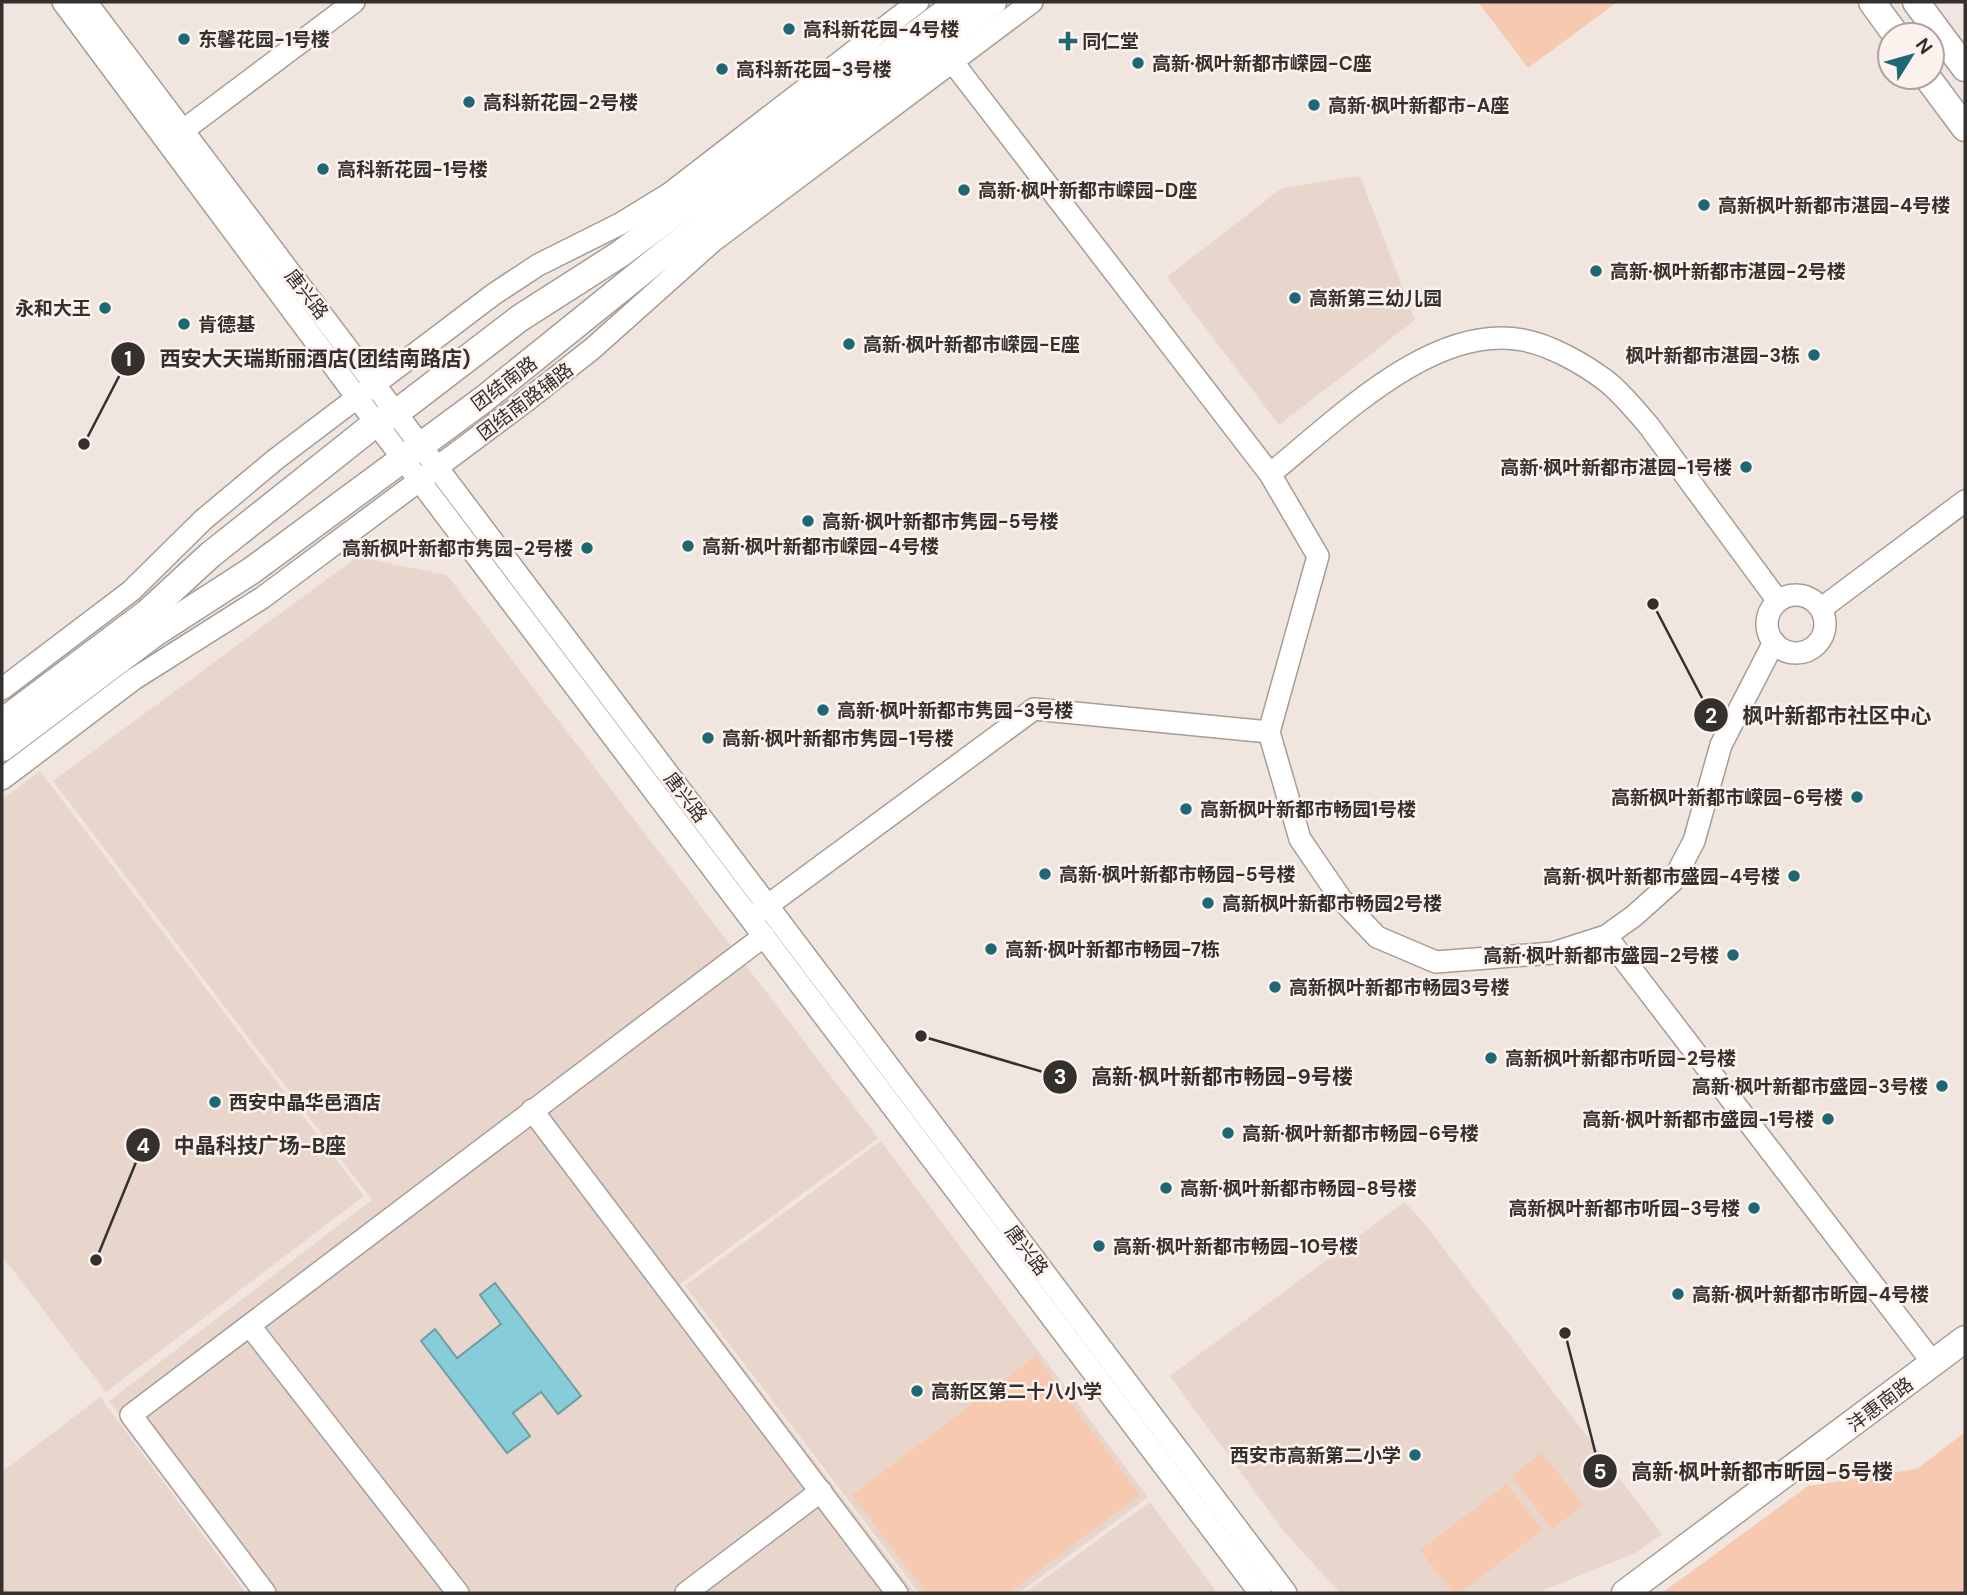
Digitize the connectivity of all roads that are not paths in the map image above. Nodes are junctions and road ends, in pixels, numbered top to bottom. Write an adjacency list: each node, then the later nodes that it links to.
1 (63, 2): 15 (street, 唐兴路)
2 (86, 2): 15 (street, 唐兴路)
3 (354, 2): 15 (street)
4 (918, 2): 16 (street)
5 (960, 2): 17 (main road)
6 (993, 2): 11 (main road, 团结南路)
7 (1032, 2): 11 (street, 团结南路辅路)
8 (1872, 2): 10 (main road)
9 (1916, 2): 12 (main road)
10 (1886, 21)
11 (945, 53): 18 (main road, 团结南路); 19 (street, 团结南路辅路); 20 (street)
12 (1965, 68)
13 (1937, 91): 14 (main road)
14 (1965, 128)
15 (175, 136): 16 (street, 唐兴路)
16 (367, 391): 17 (street, 唐兴路); 25 (street)
17 (386, 418): 18 (street, 唐兴路); 26 (main road)
18 (412, 452): 19 (street, 唐兴路); 28 (main road, 团结南路)
19 (429, 474): 29 (street, 团结南路辅路); 30 (street, 唐兴路)
20 (1270, 474): 22 (street); 27 (street)
21 (1965, 501): 23 (street)
22 (1778, 601): 23 (street); 24 (street)
23 (1822, 608): 24 (street)
24 (1774, 642): 32 (street)
25 (2, 689)
26 (2, 722)
27 (1269, 732): 30 (street); 32 (street)
28 (2, 748)
29 (2, 779)
30 (759, 912): 31 (street, 唐兴路); 44 (street, 唐兴路)
31 (764, 936): 33 (street); 43 (street, 唐兴路)
32 (1606, 936): 36 (street)
33 (532, 1110): 34 (street); 37 (street)
34 (250, 1325): 39 (street); 40 (street)
35 (1965, 1339): 36 (main road, 沣惠南路)
36 (1933, 1363): 38 (main road, 沣惠南路)
37 (821, 1491): 41 (street); 42 (street)
38 (1632, 1590): 45 (main road, 沣惠南路)
39 (265, 1593)
40 (458, 1593)
41 (686, 1593)
42 (897, 1593)
43 (1260, 1593)
44 (1286, 1593)
45 (1613, 1593)

